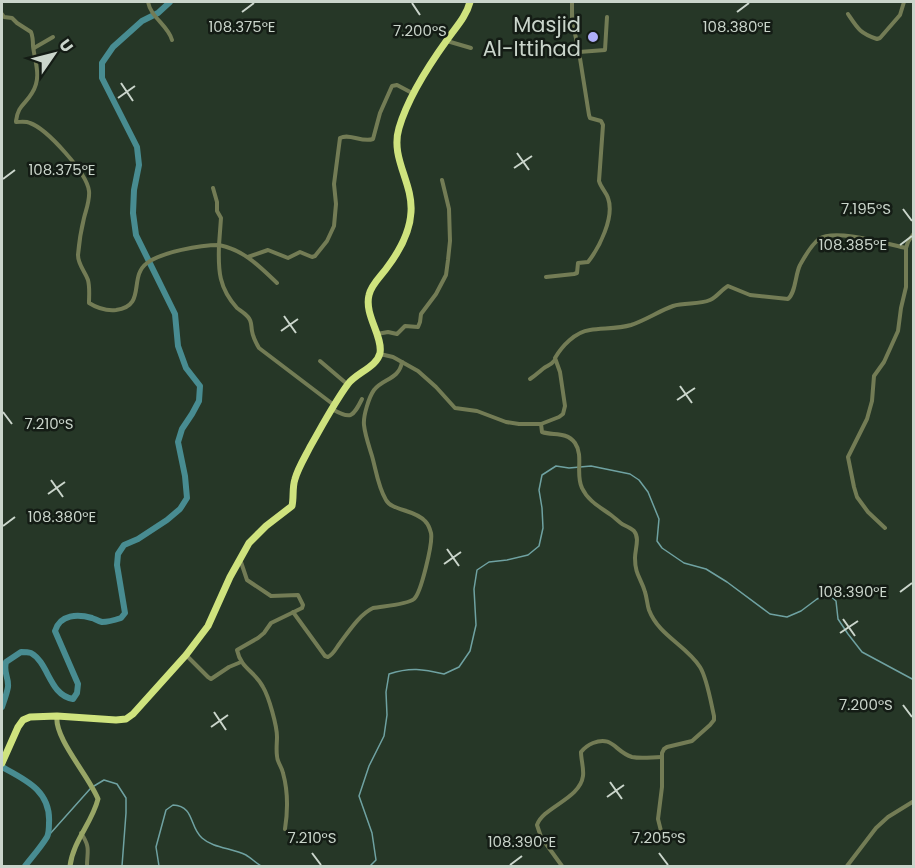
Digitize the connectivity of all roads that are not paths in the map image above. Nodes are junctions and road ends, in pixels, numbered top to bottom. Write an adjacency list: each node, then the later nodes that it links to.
1 (148, 2): 9 (street)
2 (470, 2): 10 (highway)
3 (572, 2): 13 (street)
4 (904, 2): 6 (street)
5 (2, 14): 11 (street)
6 (848, 14)
7 (607, 17): 13 (street)
8 (53, 37): 11 (street)
9 (172, 40)
10 (446, 41): 12 (street); 14 (highway)
11 (34, 48): 18 (street)
12 (471, 48)
13 (579, 52): 21 (street)
14 (414, 94): 20 (street); 23 (highway)
15 (442, 180): 23 (street)
16 (213, 188): 18 (street)
17 (914, 233): 19 (street)
18 (219, 245): 20 (street); 31 (street)
19 (906, 248): 25 (street); 33 (street)
20 (248, 257): 22 (street)
21 (546, 277)
22 (277, 283)
23 (376, 334): 24 (highway)
24 (380, 354): 27 (street); 29 (highway)
25 (555, 360): 28 (street); 32 (street)
26 (320, 361): 29 (street)
27 (402, 362): 32 (street); 35 (street)
28 (530, 379)
29 (348, 384): 31 (highway)
30 (362, 399): 31 (street)
31 (333, 408): 34 (highway)
32 (541, 424): 39 (street)
33 (885, 528)
34 (239, 559): 35 (street); 36 (highway)
35 (293, 612): 37 (street)
36 (186, 655): 37 (street); 38 (highway)
37 (241, 662): 42 (street)
38 (57, 716): 40 (highway); 43 (main road)
39 (662, 757): 44 (street); 47 (street)
40 (3, 760)
41 (914, 801): 48 (street)
42 (285, 829)
43 (81, 833): 45 (main road); 46 (street)
44 (668, 840)
45 (70, 867)
46 (87, 867)
47 (562, 867)
48 (847, 867)

